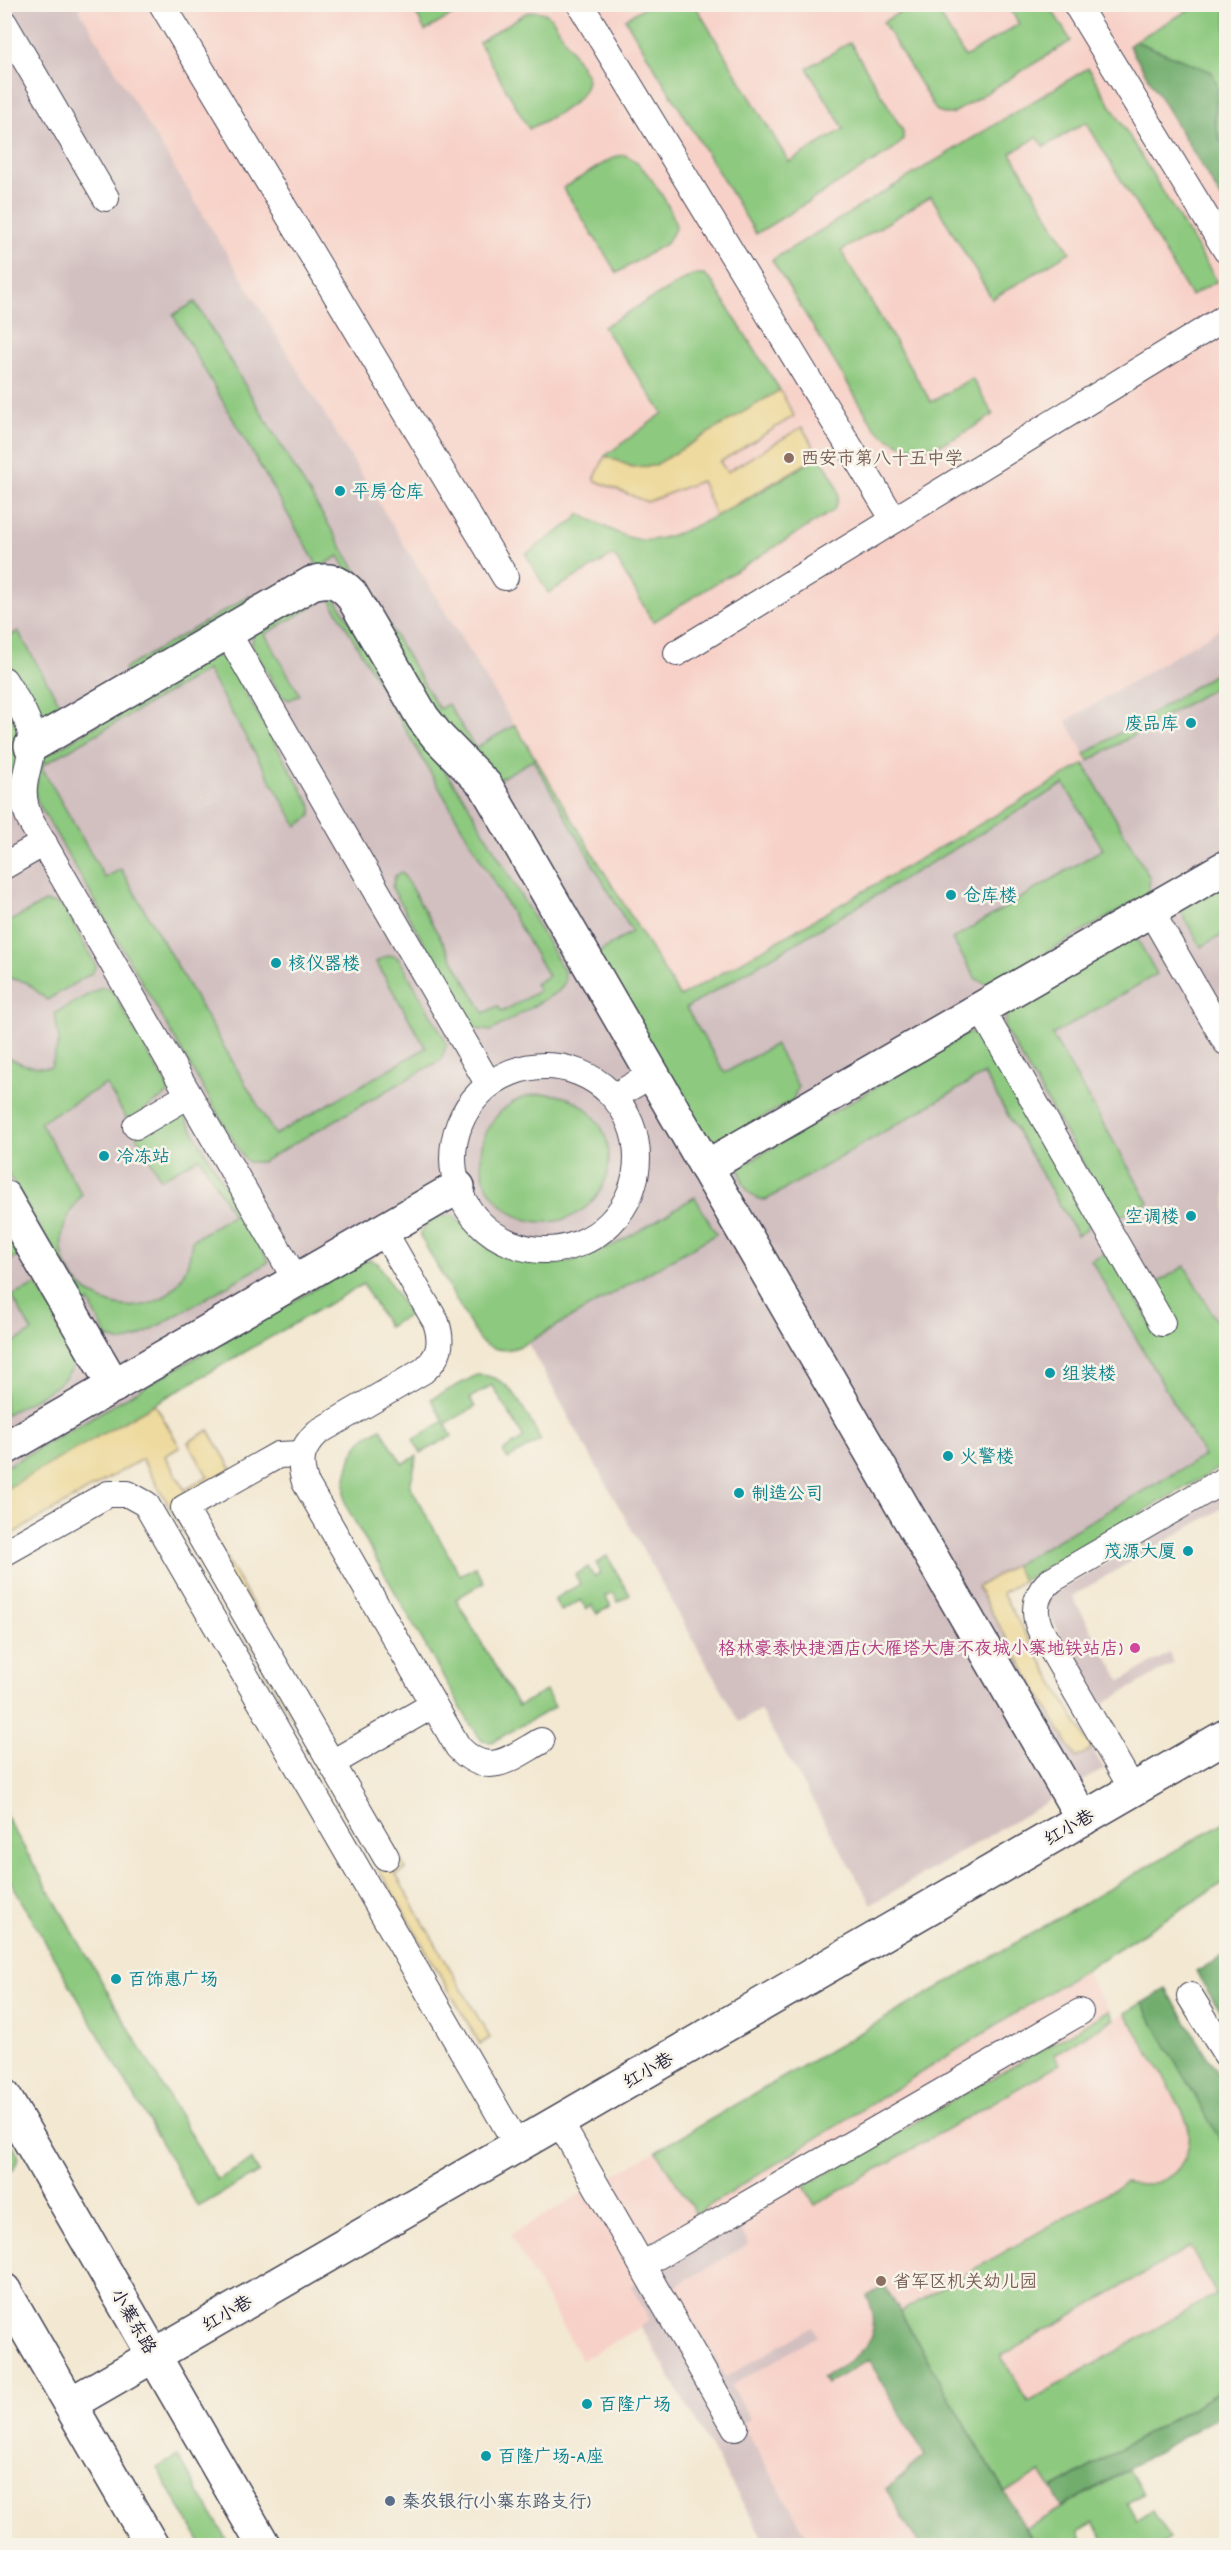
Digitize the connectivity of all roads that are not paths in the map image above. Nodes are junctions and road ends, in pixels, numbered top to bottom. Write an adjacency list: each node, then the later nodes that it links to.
1 (162, 4): 9 (lane)
2 (580, 4): 8 (lane)
3 (1076, 4): 6 (lane)
4 (4, 22): 5 (lane)
5 (106, 198)
6 (1227, 250)
7 (1227, 317): 8 (lane)
8 (894, 520): 11 (lane)
9 (505, 577)
10 (227, 632): 13 (street); 20 (street); 21 (lane)
11 (676, 653)
12 (4, 680): 13 (lane)
13 (31, 746): 14 (lane)
14 (44, 843): 15 (lane); 22 (lane)
15 (4, 866)
16 (1227, 867): 17 (street)
17 (1150, 910): 18 (street); 19 (lane)
18 (981, 1009): 25 (street); 30 (lane)
19 (1227, 1042)
20 (653, 1074): 23 (lane); 25 (street)
21 (489, 1085): 23 (lane); 26 (lane)
22 (189, 1095): 24 (lane); 29 (lane)
23 (615, 1096): 26 (lane)
24 (136, 1126)
25 (706, 1167): 41 (street)
26 (458, 1187): 28 (street)
27 (4, 1197): 31 (street)
28 (383, 1230): 29 (street); 33 (lane)
29 (296, 1280): 31 (street)
30 (1162, 1323)
31 (114, 1386): 32 (street)
32 (4, 1449)
33 (301, 1454): 36 (lane); 39 (lane)
34 (1227, 1479): 40 (lane)
35 (4, 1553): 48 (lane)
36 (433, 1705): 38 (lane); 39 (lane)
37 (1227, 1736): 40 (street, 红小巷)
38 (541, 1741)
39 (332, 1763): 42 (lane)
40 (1133, 1790): 41 (street, 红小巷)
41 (1083, 1819): 47 (street, 红小巷)
42 (386, 1857)
43 (1190, 1996): 45 (lane)
44 (1080, 2013): 49 (lane)
45 (1227, 2054)
46 (4, 2096): 51 (street, 小寨东路)
47 (559, 2121): 48 (street, 红小巷); 49 (lane)
48 (517, 2145): 51 (street, 红小巷)
49 (642, 2265): 53 (lane)
50 (5, 2291): 52 (street)
51 (154, 2355): 52 (street, 红小巷); 55 (street, 小寨东路)
52 (70, 2404): 54 (street)
53 (735, 2427)
54 (152, 2546)
55 (264, 2546)

